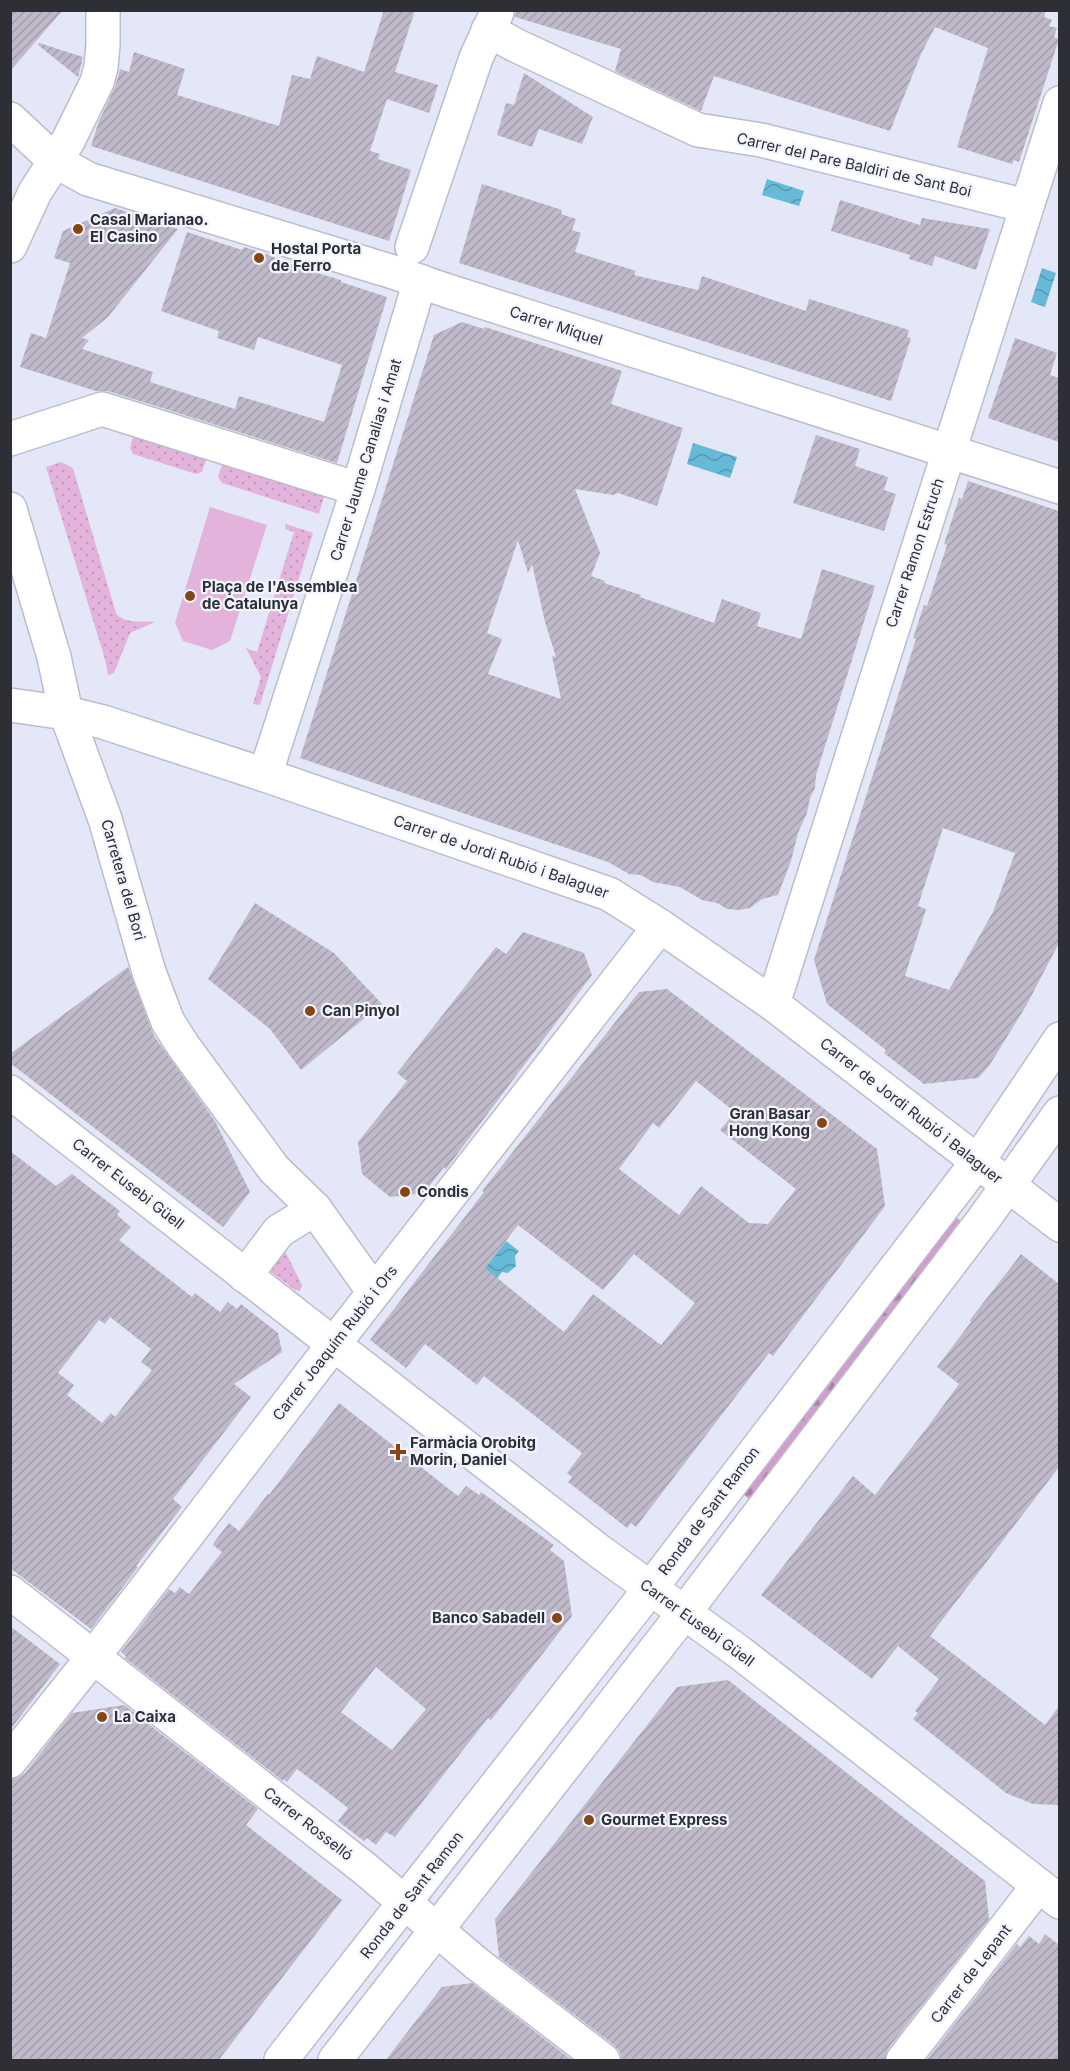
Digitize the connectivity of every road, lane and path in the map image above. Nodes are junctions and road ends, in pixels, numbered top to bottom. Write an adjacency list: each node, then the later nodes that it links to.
1 (103, 10): 5 (street)
2 (493, 20): 6 (street, Carrer del Pare Baldiri de Sant Boi); 8 (street)
3 (1059, 102): 6 (street, Carrer Ramon Estruch)
4 (10, 119): 5 (street, Carrer Miquel)
5 (54, 160): 7 (street); 9 (street, Carrer Miquel)
6 (1026, 206): 11 (street, Carrer Ramon Estruch)
7 (10, 246)
8 (412, 247)
9 (420, 282): 11 (street, Carrer Miquel); 13 (street, Carrer Jaume Canalias i Amat)
10 (10, 439): 13 (street)
11 (947, 451): 12 (street, Carrer Miquel); 19 (street, Carrer Ramon Estruch)
12 (1059, 487)
13 (358, 489): 17 (street, Carrer Jaume Canalias i Amat)
14 (10, 509): 16 (street, Carretera del Bori)
15 (10, 705): 16 (street, Carrer de Jordi Rubió i Balaguer)
16 (66, 713): 17 (street, Carrer de Jordi Rubió i Balaguer); 25 (street, Carretera del Bori)
17 (265, 775): 18 (street, Carrer de Jordi Rubió i Balaguer)
18 (660, 926): 19 (street, Carrer de Jordi Rubió i Balaguer); 28 (street, Carrer Joaquim Rubió i Ors)
19 (773, 1004): 23 (street, Carrer de Jordi Rubió i Balaguer)
20 (1059, 1039): 23 (street, Ronda de Sant Ramon)
21 (14, 1102): 27 (street, Carrer Eusebi Güell)
22 (1059, 1113): 24 (street)
23 (978, 1161): 24 (street, Carrer de Jordi Rubió i Balaguer); 30 (street, Ronda de Sant Ramon)
24 (1007, 1185): 26 (street, Carrer de Jordi Rubió i Balaguer); 32 (street)
25 (315, 1209): 27 (street); 28 (street, Carretera del Bori)
26 (1059, 1225)
27 (244, 1276): 29 (street, Carrer Eusebi Güell)
28 (374, 1292): 29 (street, Carrer Joaquim Rubió i Ors)
29 (333, 1344): 30 (street, Carrer Eusebi Güell); 33 (street, Carrer Joaquim Rubió i Ors)
30 (650, 1589): 32 (street, Carrer Eusebi Güell); 36 (street, Ronda de Sant Ramon)
31 (10, 1592): 33 (street, Carrer Rosselló)
32 (684, 1613): 35 (street, Carrer Eusebi Güell); 37 (street)
33 (94, 1656): 34 (street, Carrer Joaquim Rubió i Ors); 36 (street, Carrer Rosselló)
34 (10, 1761)
35 (1052, 1893): 41 (street, Carrer de Lepant)
36 (406, 1903): 37 (street, Carrer Rosselló); 38 (street, Ronda de Sant Ramon)
37 (436, 1929): 39 (street); 40 (street, Carrer Rosselló)
38 (281, 2061)
39 (335, 2061)
40 (603, 2061)
41 (903, 2061)

